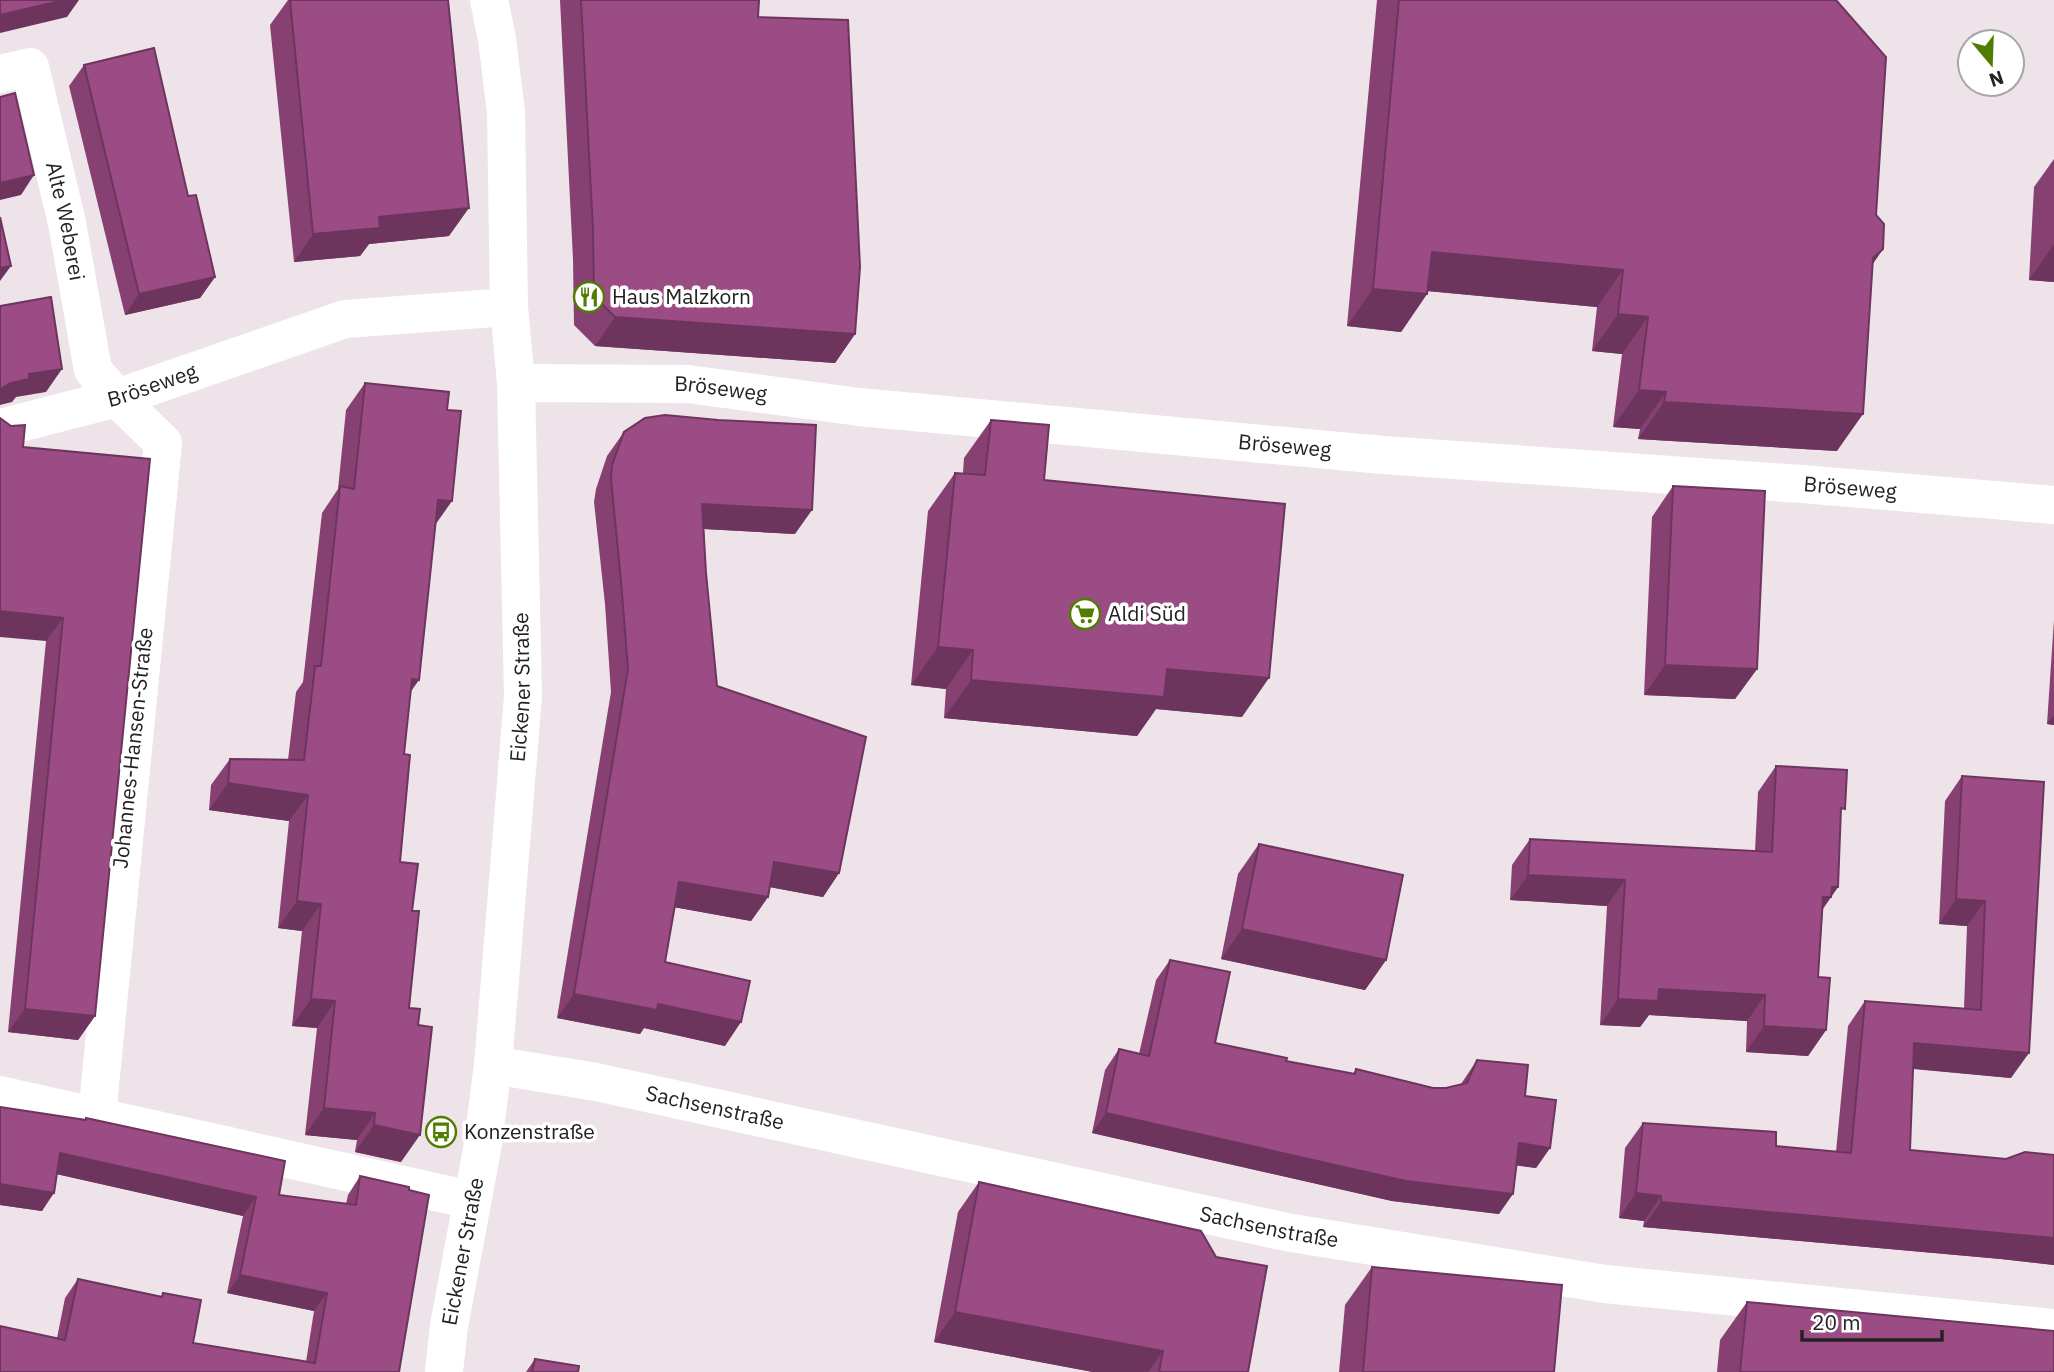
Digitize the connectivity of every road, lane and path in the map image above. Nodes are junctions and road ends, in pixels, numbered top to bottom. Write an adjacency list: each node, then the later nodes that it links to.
1 (489, 0): 3 (street, Eickener Straße)
2 (0, 74): 5 (street, Alte Weberei)
3 (509, 307): 4 (street, Eickener Straße); 5 (street, Bröseweg)
4 (516, 383): 7 (street, Bröseweg); 8 (street, Eickener Straße)
5 (117, 398): 6 (street, Bröseweg); 10 (street, Johannes-Hansen-Straße)
6 (0, 428)
7 (2054, 505)
8 (493, 1065): 11 (street, Eickener Straße); 12 (street, Sachsenstraße)
9 (0, 1095): 10 (street)
10 (97, 1116): 11 (street)
11 (471, 1200): 13 (street, Eickener Straße)
12 (2054, 1328)
13 (444, 1372)

